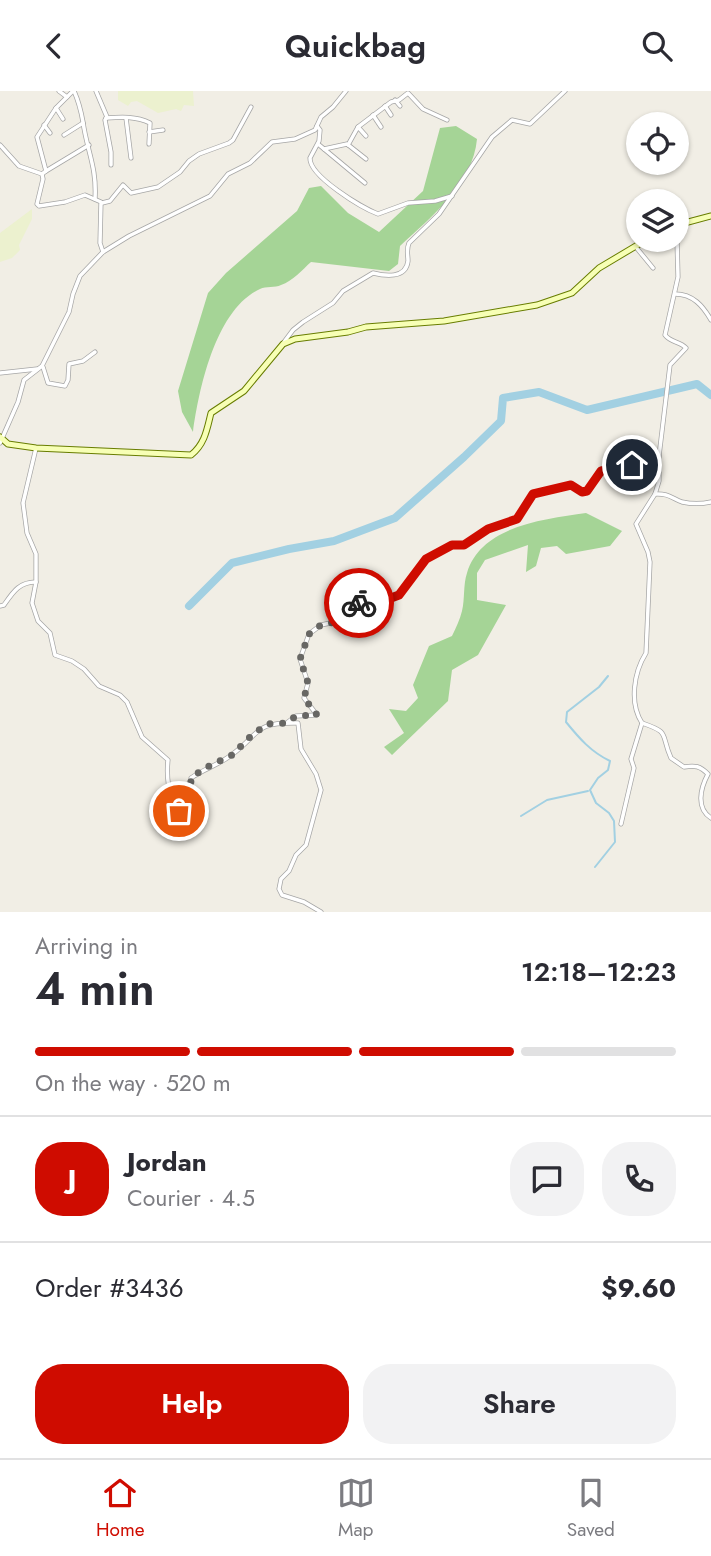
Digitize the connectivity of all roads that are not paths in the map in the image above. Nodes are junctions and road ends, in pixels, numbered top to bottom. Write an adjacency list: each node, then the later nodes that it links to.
1 (58, 91): 6 (street)
2 (73, 91): 6 (street); 18 (street)
3 (346, 91): 20 (street)
4 (565, 91): 39 (street)
5 (97, 92): 14 (street)
6 (67, 97): 11 (street)
7 (395, 100): 8 (street); 9 (street); 17 (street)
8 (385, 106): 12 (street); 13 (street)
9 (400, 106)
10 (251, 107): 41 (street)
11 (57, 108): 16 (street); 19 (street)
12 (373, 115): 21 (street); 22 (street)
13 (391, 115)
14 (106, 118): 15 (street); 36 (street)
15 (126, 118): 24 (street); 34 (street)
16 (64, 119)
17 (447, 120)
18 (83, 123): 26 (street); 31 (street)
19 (44, 125): 25 (street); 37 (street)
20 (317, 126): 29 (street); 44 (street)
21 (358, 127): 27 (street); 32 (street)
22 (381, 127)
23 (163, 130): 24 (street)
24 (149, 132): 28 (street)
25 (50, 133)
26 (64, 135)
27 (366, 136)
28 (149, 144)
29 (317, 144): 33 (street); 39 (street)
30 (0, 145): 37 (street)
31 (89, 145): 37 (street); 40 (street)
32 (348, 145): 33 (street); 35 (street)
33 (324, 149): 38 (street)
34 (131, 157)
35 (366, 159)
36 (111, 165)
37 (44, 173): 40 (street)
38 (365, 183)
39 (453, 196): 51 (street)
40 (95, 198): 41 (street)
41 (102, 204): 44 (street)
42 (711, 216): 43 (street)
43 (689, 222)
44 (103, 252): 53 (street)
45 (626, 252): 51 (street)
46 (640, 252): 48 (street)
47 (677, 252): 49 (street)
48 (653, 268)
49 (675, 294): 50 (street); 57 (street)
50 (711, 320)
51 (283, 344): 56 (street)
52 (95, 352): 53 (street)
53 (41, 367): 54 (street); 55 (street)
54 (0, 373)
55 (1, 440): 56 (street)
56 (36, 448): 60 (street)
57 (659, 456): 58 (street); 62 (street)
58 (655, 493): 59 (street); 63 (street)
59 (711, 502)
60 (37, 582): 61 (street); 62 (street)
61 (0, 606)
62 (286, 723): 66 (street)
63 (642, 723): 64 (street); 65 (street)
64 (711, 818)
65 (621, 824)
66 (321, 912)

